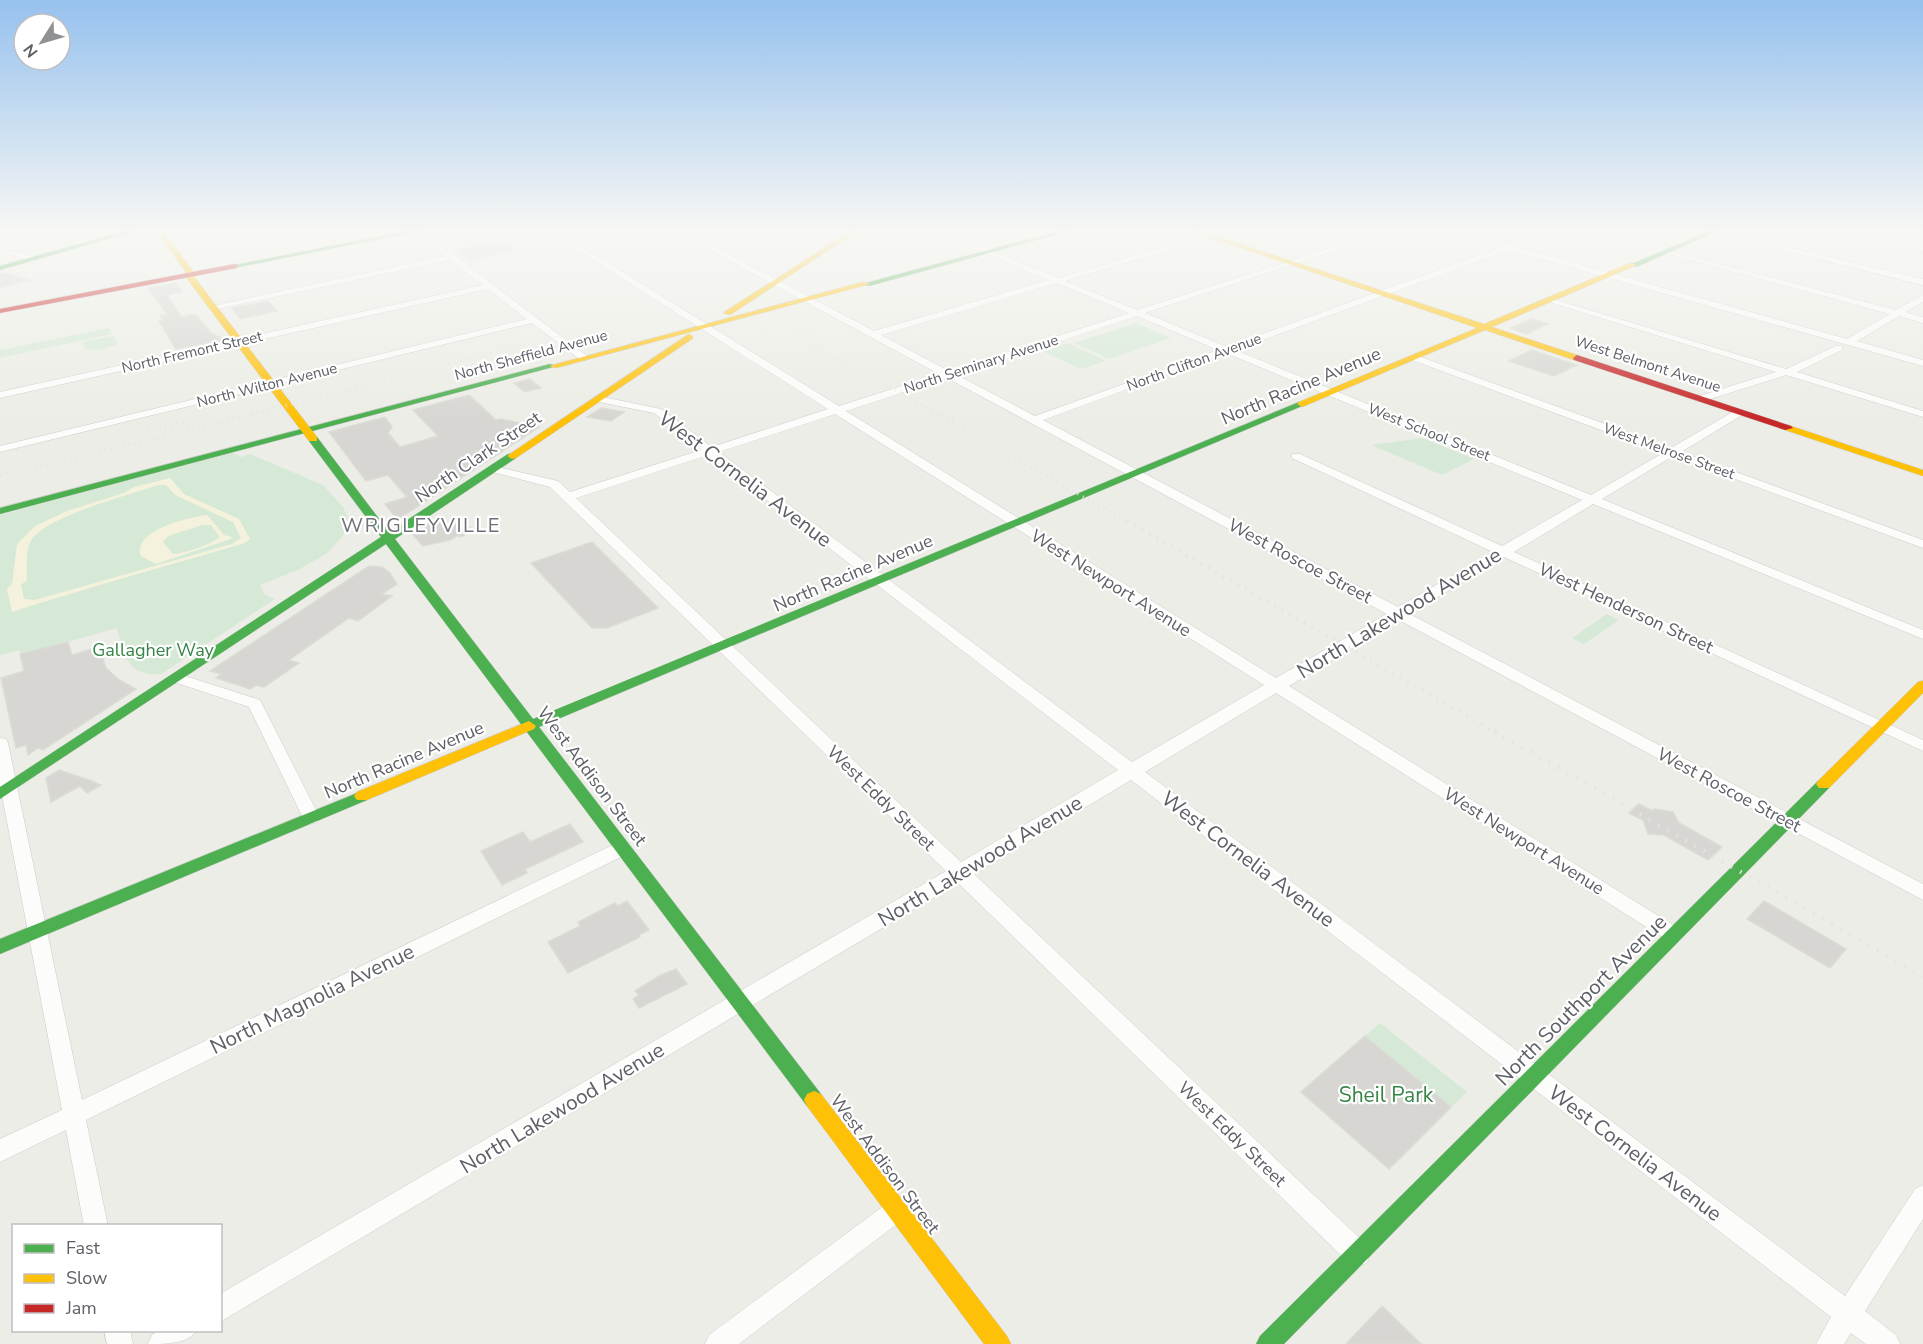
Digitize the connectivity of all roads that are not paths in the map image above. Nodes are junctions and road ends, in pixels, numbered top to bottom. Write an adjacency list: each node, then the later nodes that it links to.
1 (93, 293): 21 (street)
2 (202, 293): 20 (street, West Addison Street)
3 (281, 293): 20 (street)
4 (459, 293): 29 (street, North Fremont Street)
5 (498, 293): 24 (street)
6 (650, 293): 26 (street, West Newport Avenue)
7 (758, 293): 26 (street, North Clark Street)
8 (795, 293): 18 (street, West Roscoe Street)
9 (831, 293): 18 (street, North Sheffield Avenue)
10 (1014, 293): 28 (street)
11 (1089, 293): 22 (street, West School Street)
12 (1200, 293): 22 (street, North Seminary Avenue)
13 (1382, 293): 27 (street, West Belmont Avenue); 31 (street, North Clifton Avenue)
14 (1569, 293): 19 (street, North Racine Avenue)
15 (1670, 293): 30 (street)
16 (1821, 293): 23 (street)
17 (1923, 298): 23 (street)
18 (807, 299): 26 (street, North Sheffield Avenue); 28 (street, West Roscoe Street)
19 (1552, 300): 27 (street, North Racine Avenue); 35 (street)
20 (212, 307): 29 (street, West Addison Street)
21 (0, 311)
22 (1138, 313): 31 (street, West School Street); 36 (street, North Seminary Avenue)
23 (1898, 313): 25 (street); 30 (street)
24 (534, 320): 32 (street); 37 (street, North Wilton Avenue)
25 (1923, 320)
26 (705, 327): 32 (street, North Sheffield Avenue); 40 (street, North Clark Street); 42 (street, West Newport Avenue)
27 (1487, 328): 33 (street, North Racine Avenue); 41 (street, West Belmont Avenue)
28 (873, 334): 36 (street, West Roscoe Street)
29 (239, 342): 37 (street, West Addison Street); 39 (street, North Fremont Street)
30 (1844, 345): 34 (street); 35 (street)
31 (1227, 350): 38 (street, West School Street); 45 (street, North Clifton Avenue)
32 (584, 358): 46 (street, North Sheffield Avenue)
33 (1415, 358): 38 (street, North Racine Avenue); 49 (street, West Melrose Street)
34 (1923, 363)
35 (1786, 372): 41 (street); 44 (street)
36 (948, 374): 42 (street, North Seminary Avenue); 45 (street, West Roscoe Street)
37 (271, 384): 46 (street, West Addison Street); 47 (street, North Wilton Avenue)
38 (1332, 393): 53 (street, North Racine Avenue); 55 (street, West School Street)
39 (0, 395)
40 (598, 399): 48 (street, West Cornelia Avenue); 51 (street, North Clark Street)
41 (1700, 399): 43 (street, West Belmont Avenue)
42 (835, 411): 48 (street, North Seminary Avenue); 57 (street, West Newport Avenue)
43 (1740, 412): 49 (street, North Lakewood Avenue); 52 (street, West Belmont Avenue)
44 (1923, 414)
45 (1034, 420): 53 (street, West Roscoe Street)
46 (306, 430): 56 (street, North Sheffield Avenue); 58 (street, West Addison Street)
47 (0, 449)
48 (710, 451): 54 (street, North Seminary Avenue); 61 (street, West Cornelia Avenue)
49 (1672, 452): 55 (street, North Lakewood Avenue); 59 (street, West Melrose Street)
50 (1296, 456): 60 (street, West Henderson Street)
51 (493, 469): 54 (street, West Eddy Street); 58 (street, North Clark Street)
52 (1923, 473)
53 (1136, 474): 57 (street, North Racine Avenue); 62 (street, West Roscoe Street)
54 (568, 497): 64 (street, West Eddy Street)
55 (1592, 499): 60 (street, North Lakewood Avenue); 63 (street, West School Street)
56 (0, 511)
57 (1017, 524): 61 (street, North Racine Avenue); 67 (street, West Newport Avenue)
58 (388, 538): 65 (street, North Clark Street); 68 (street, West Addison Street)
59 (1923, 544)
60 (1503, 552): 62 (street, North Lakewood Avenue); 69 (street, West Henderson Street)
61 (880, 581): 64 (street, North Racine Avenue); 72 (street, West Cornelia Avenue)
62 (1398, 614): 67 (street, North Lakewood Avenue); 75 (street, West Roscoe Street)
63 (1923, 635)
64 (723, 646): 68 (street, North Racine Avenue); 77 (street, West Eddy Street)
65 (176, 678): 73 (street, North Clark Street); 74 (street)
66 (1923, 685): 69 (street, North Southport Avenue)
67 (1276, 686): 72 (street, North Lakewood Avenue); 80 (street, West Newport Avenue)
68 (532, 726): 74 (street, North Racine Avenue); 76 (street, West Addison Street)
69 (1881, 727): 71 (street, West Henderson Street); 75 (street, North Southport Avenue)
70 (0, 744): 73 (street)
71 (1923, 746)
72 (1132, 771): 77 (street, North Lakewood Avenue); 83 (street, West Cornelia Avenue)
73 (4, 791): 79 (street)
74 (311, 818): 79 (street, North Racine Avenue)
75 (1788, 821): 78 (street, West Roscoe Street); 80 (street, North Southport Avenue)
76 (624, 848): 82 (street, West Addison Street); 84 (street, North Magnolia Avenue)
77 (960, 873): 82 (street, North Lakewood Avenue); 89 (street, West Eddy Street)
78 (1923, 893)
79 (37, 932): 81 (street, North Racine Avenue); 84 (street)
80 (1674, 935): 83 (street, North Southport Avenue)
81 (0, 947)
82 (740, 1002): 87 (street, West Addison Street); 90 (street, North Lakewood Avenue)
83 (1534, 1076): 89 (street, North Southport Avenue); 91 (street, West Cornelia Avenue)
84 (74, 1115): 85 (street, North Magnolia Avenue); 88 (street)
85 (0, 1151)
86 (1923, 1197): 91 (street)
87 (897, 1210): 94 (street); 95 (street, West Addison Street)
88 (96, 1224)
89 (1358, 1254): 96 (street, North Southport Avenue)
90 (222, 1308)
91 (1848, 1314): 97 (street); 98 (street, West Cornelia Avenue)
92 (181, 1332): 93 (street)
93 (161, 1344)
94 (718, 1344)
95 (999, 1344)
96 (1268, 1344)
97 (1829, 1344)
98 (1887, 1344)

